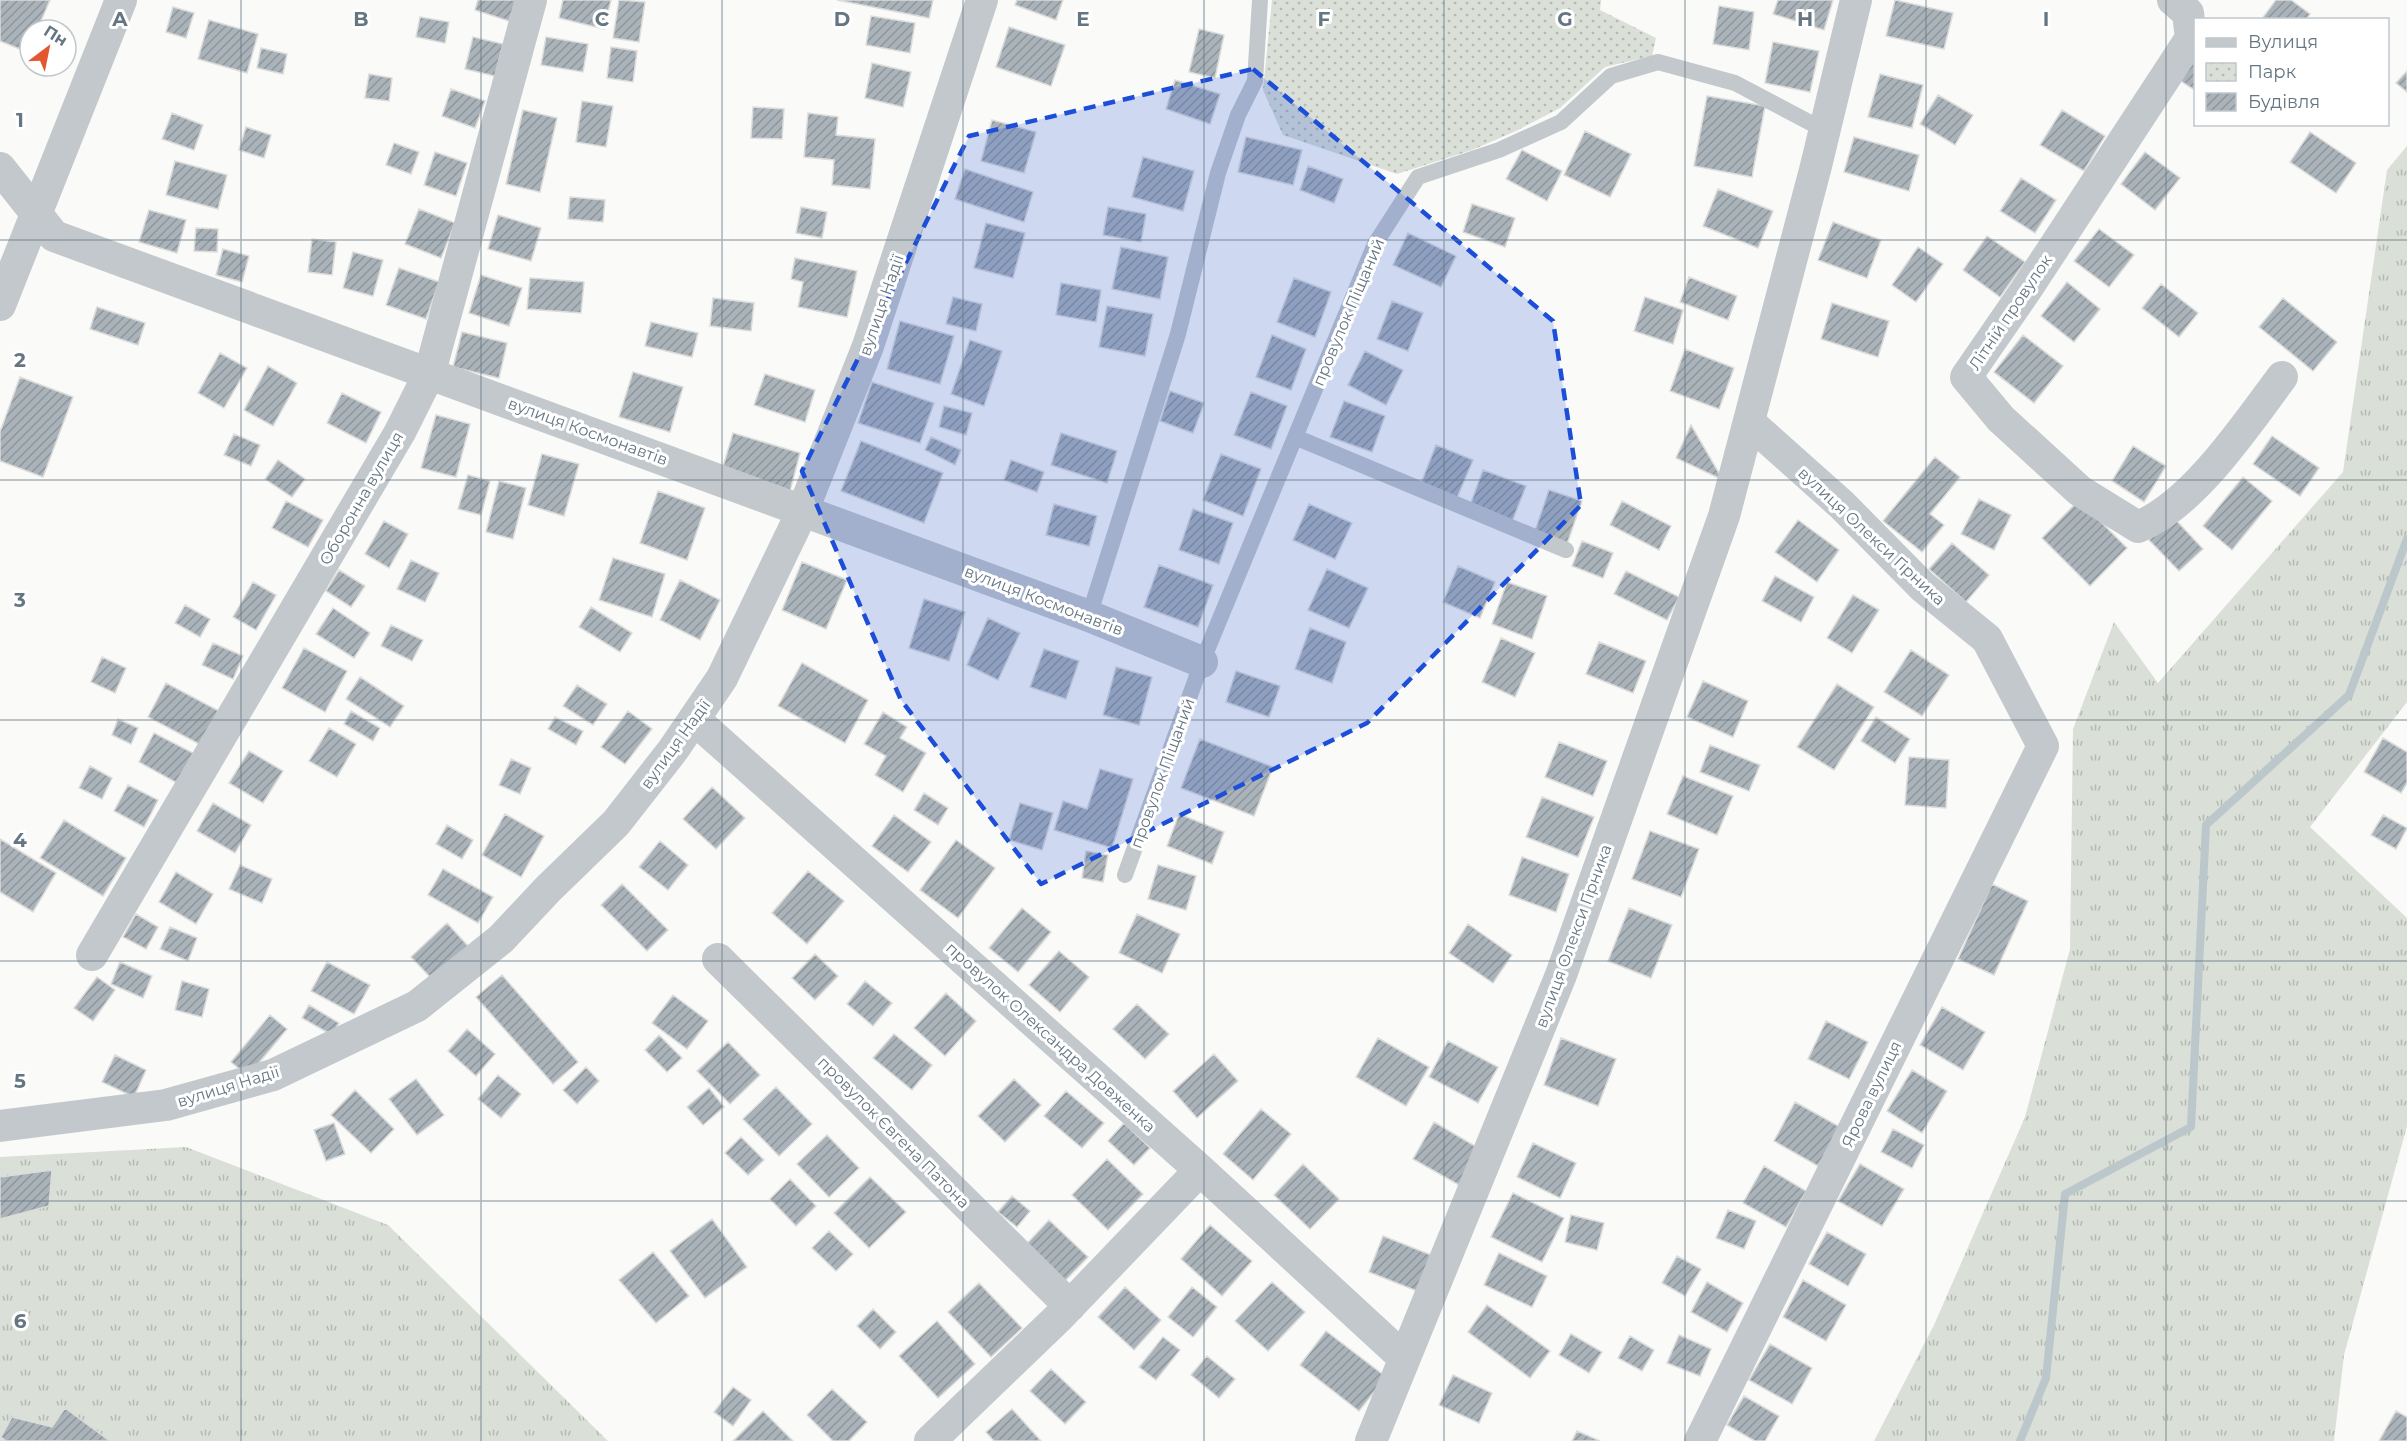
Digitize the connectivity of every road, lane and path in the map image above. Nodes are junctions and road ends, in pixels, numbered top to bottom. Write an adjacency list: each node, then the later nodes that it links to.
1 (121, 0): 9 (street)
2 (531, 0): 11 (street, Оборонна вулиця)
3 (982, 0): 15 (street, вулиця Надії)
4 (1260, 0): 17 (lane)
5 (1856, 0): 7 (street, вулиця Олекси Гірника)
6 (2173, 0): 12 (street, Літній провулок)
7 (1824, 130): 13 (street, вулиця Олекси Гірника); 14 (lane, провулок Піщаний)
8 (0, 168): 9 (street, вулиця Космонавтів)
9 (37, 214): 10 (street); 11 (street, вулиця Космонавтів)
10 (0, 305)
11 (430, 372): 15 (street, вулиця Космонавтів); 22 (street, Оборонна вулиця)
12 (2282, 377)
13 (1749, 422): 20 (street, вулиця Олекси Гірника); 27 (street, вулиця Олекси Гірника)
14 (1295, 437): 16 (lane); 18 (lane, провулок Піщаний)
15 (803, 510): 17 (street, вулиця Космонавтів); 19 (street, вулиця Надії)
16 (1566, 550)
17 (1089, 616): 18 (street, вулиця Космонавтів)
18 (1202, 662): 21 (lane, провулок Піщаний)
19 (694, 719): 24 (street, вулиця Надії); 25 (street, провулок Олександра Довженка)
20 (2043, 746): 30 (street, Ярова вулиця)
21 (1125, 875)
22 (92, 955)
23 (718, 959): 26 (street, провулок Євгена Патона)
24 (0, 1126)
25 (1200, 1170): 26 (street); 27 (street, провулок Олександра Довженка)
26 (1070, 1306): 28 (street)
27 (1404, 1358): 29 (street, вулиця Олекси Гірника)
28 (930, 1441)
29 (1371, 1441)
30 (1700, 1441)

